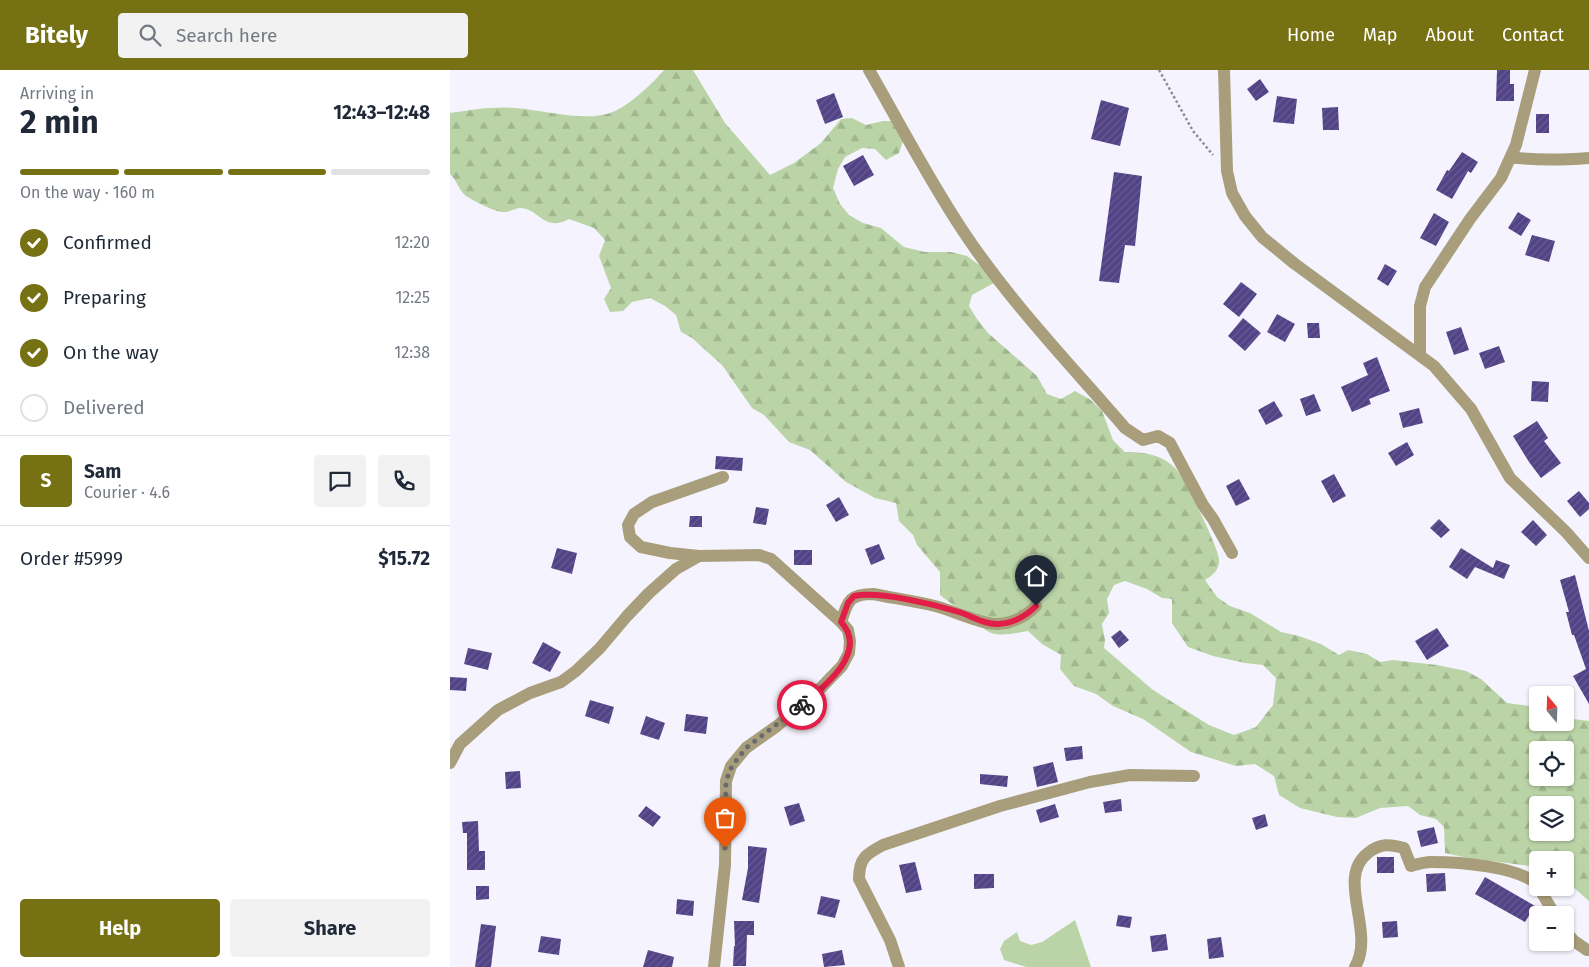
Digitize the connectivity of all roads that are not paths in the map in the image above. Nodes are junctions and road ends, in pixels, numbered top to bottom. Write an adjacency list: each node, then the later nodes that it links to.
1 (869, 70): 8 (street)
2 (1224, 70): 6 (street)
3 (1535, 70): 4 (street)
4 (1511, 156): 5 (street); 6 (street)
5 (1589, 158)
6 (1420, 355): 10 (street)
7 (723, 477): 9 (street)
8 (1232, 553)
9 (699, 556): 12 (street); 13 (street)
10 (1589, 558)
11 (1036, 606): 12 (street)
12 (841, 622): 19 (street)
13 (455, 741): 14 (street)
14 (450, 763)
15 (1194, 776): 20 (street)
16 (1529, 879): 21 (street)
17 (1574, 941): 18 (street)
18 (1587, 950)
19 (714, 967)
20 (899, 967)
21 (1355, 967)

